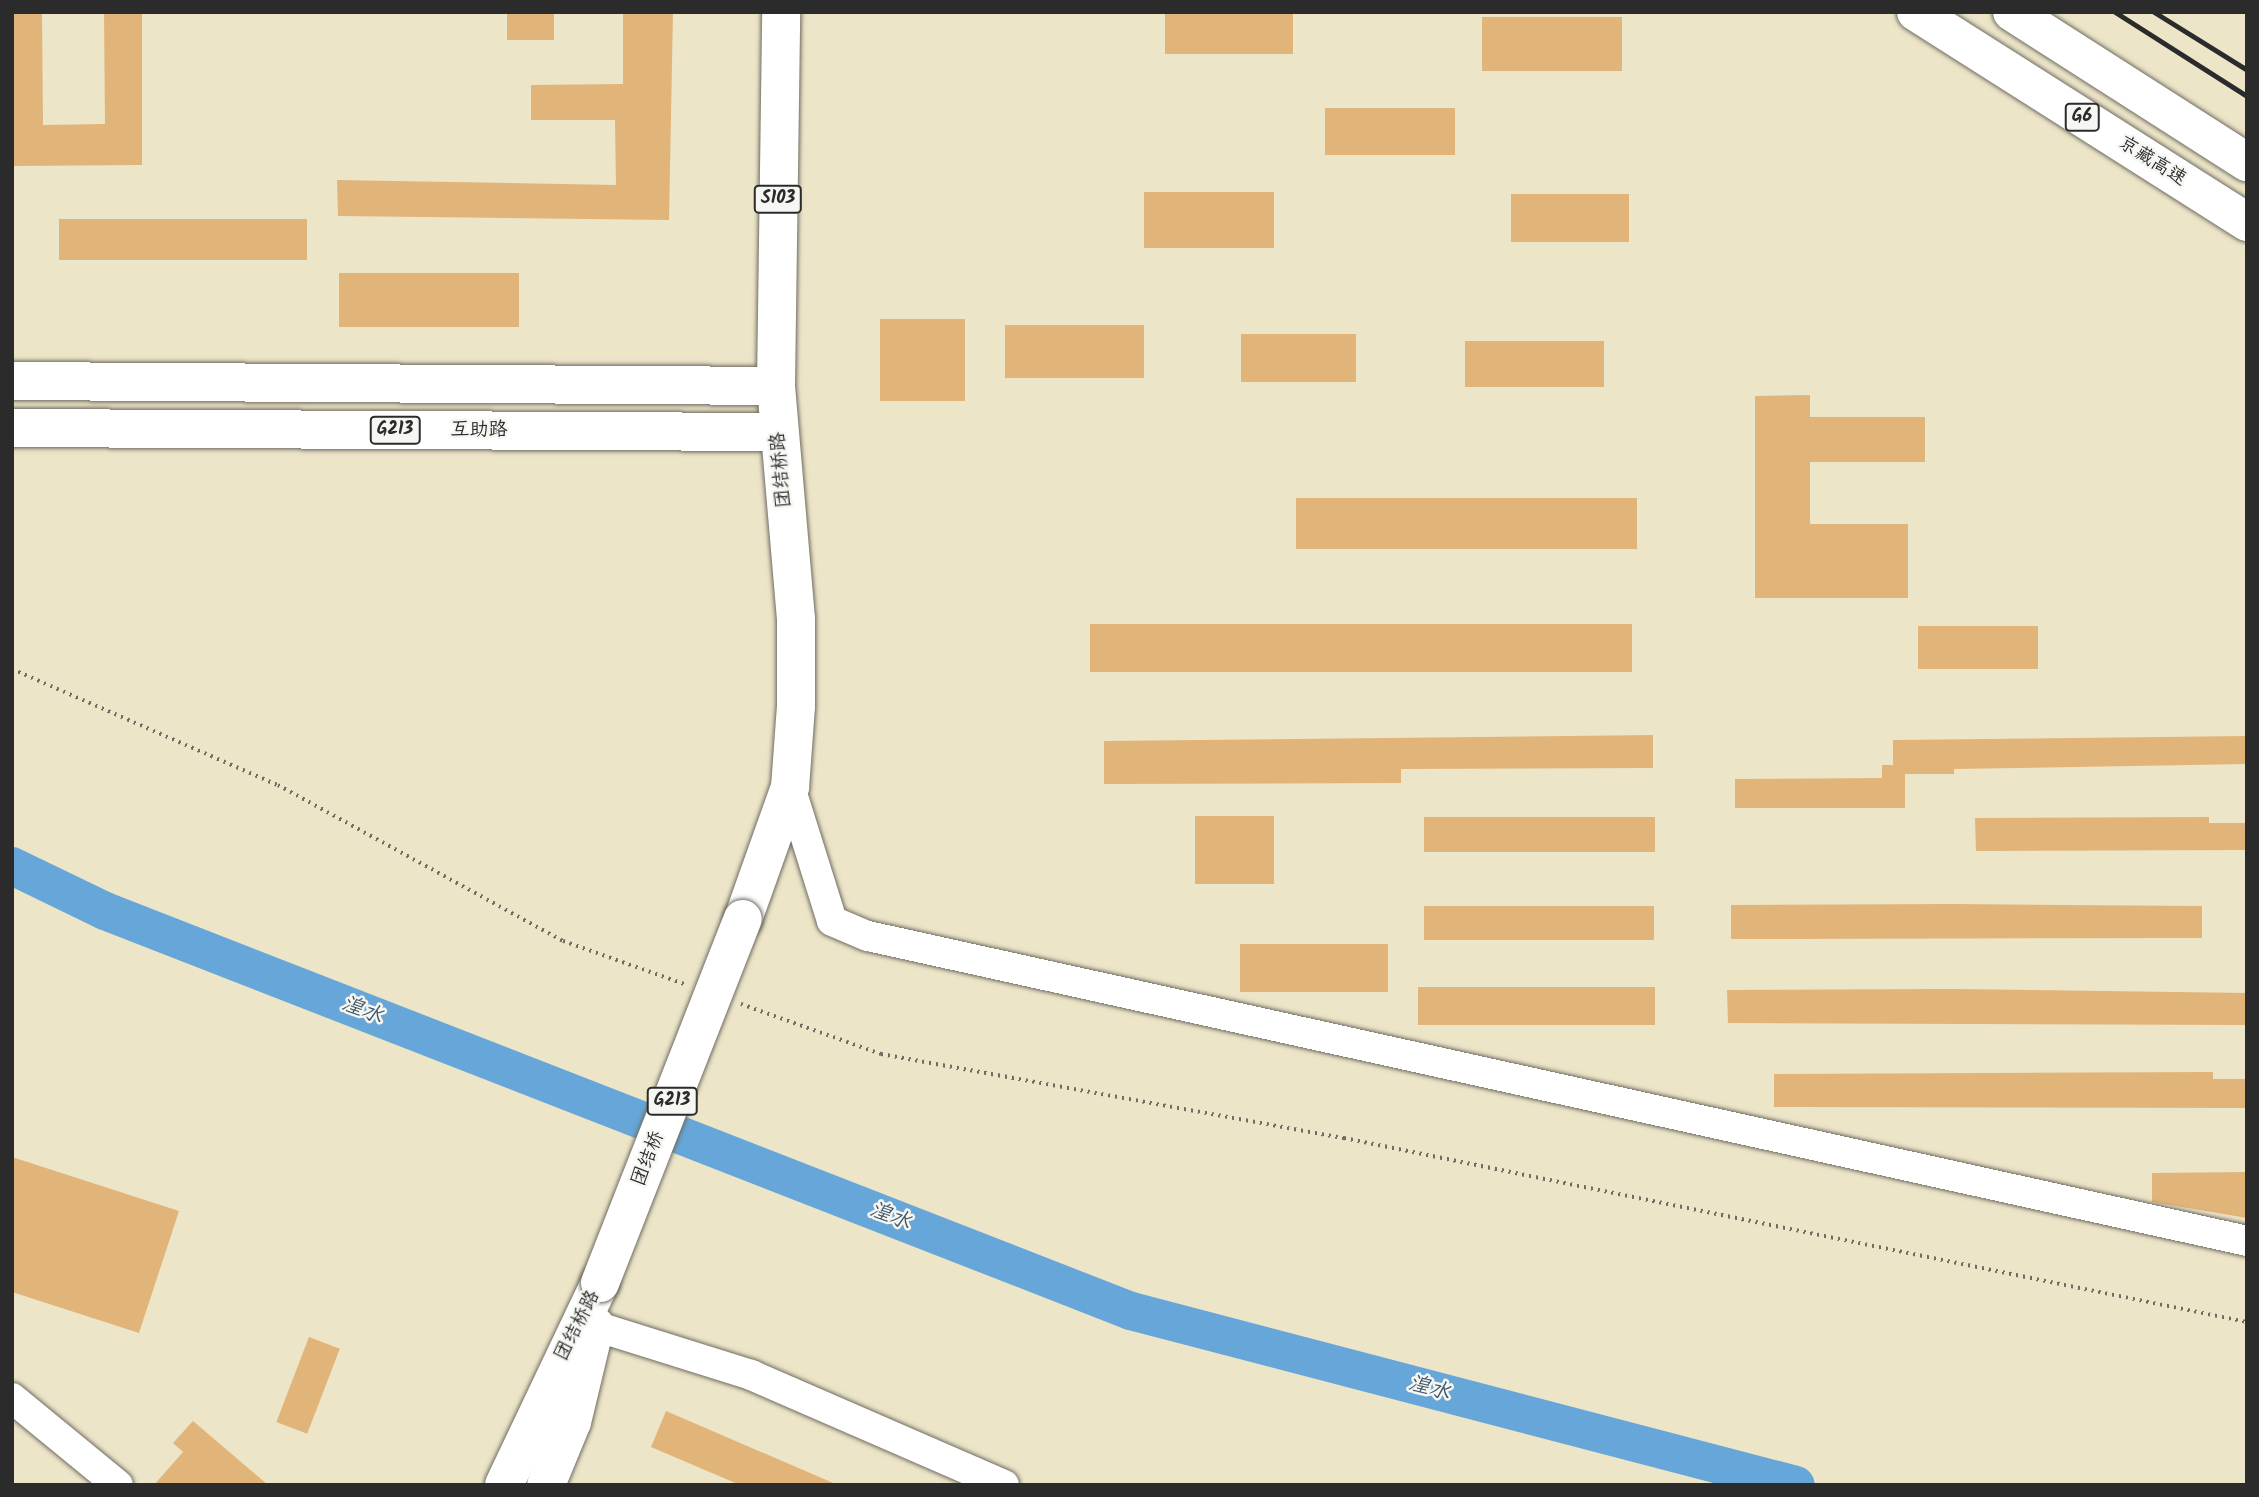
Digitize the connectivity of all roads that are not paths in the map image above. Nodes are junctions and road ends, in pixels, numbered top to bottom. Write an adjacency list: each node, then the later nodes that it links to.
1 (781, 12): 7 (main road, 团结桥路 / S103)
2 (1916, 12): 5 (main road, 京藏高速 / G6)
3 (2012, 12): 4 (main road)
4 (2247, 162)
5 (2247, 222)
6 (12, 381): 7 (main road)
7 (776, 386): 9 (main road, 团结桥路 / G213)
8 (12, 428): 9 (main road, 互助路 / G213)
9 (778, 432): 10 (main road, 团结桥路 / G213)
10 (790, 787): 11 (main road, 团结桥路 / G213); 12 (street)
11 (743, 919): 13 (main road, 团结桥 / G213, bridge)
12 (2247, 1241)
13 (600, 1283): 14 (main road, 团结桥路 / G213); 17 (main road, 团结桥路 / G213)
14 (595, 1326): 18 (main road, 团结桥路 / G213); 19 (street)
15 (12, 1398): 16 (street)
16 (118, 1485)
17 (504, 1485)
18 (546, 1485)
19 (1004, 1485)

